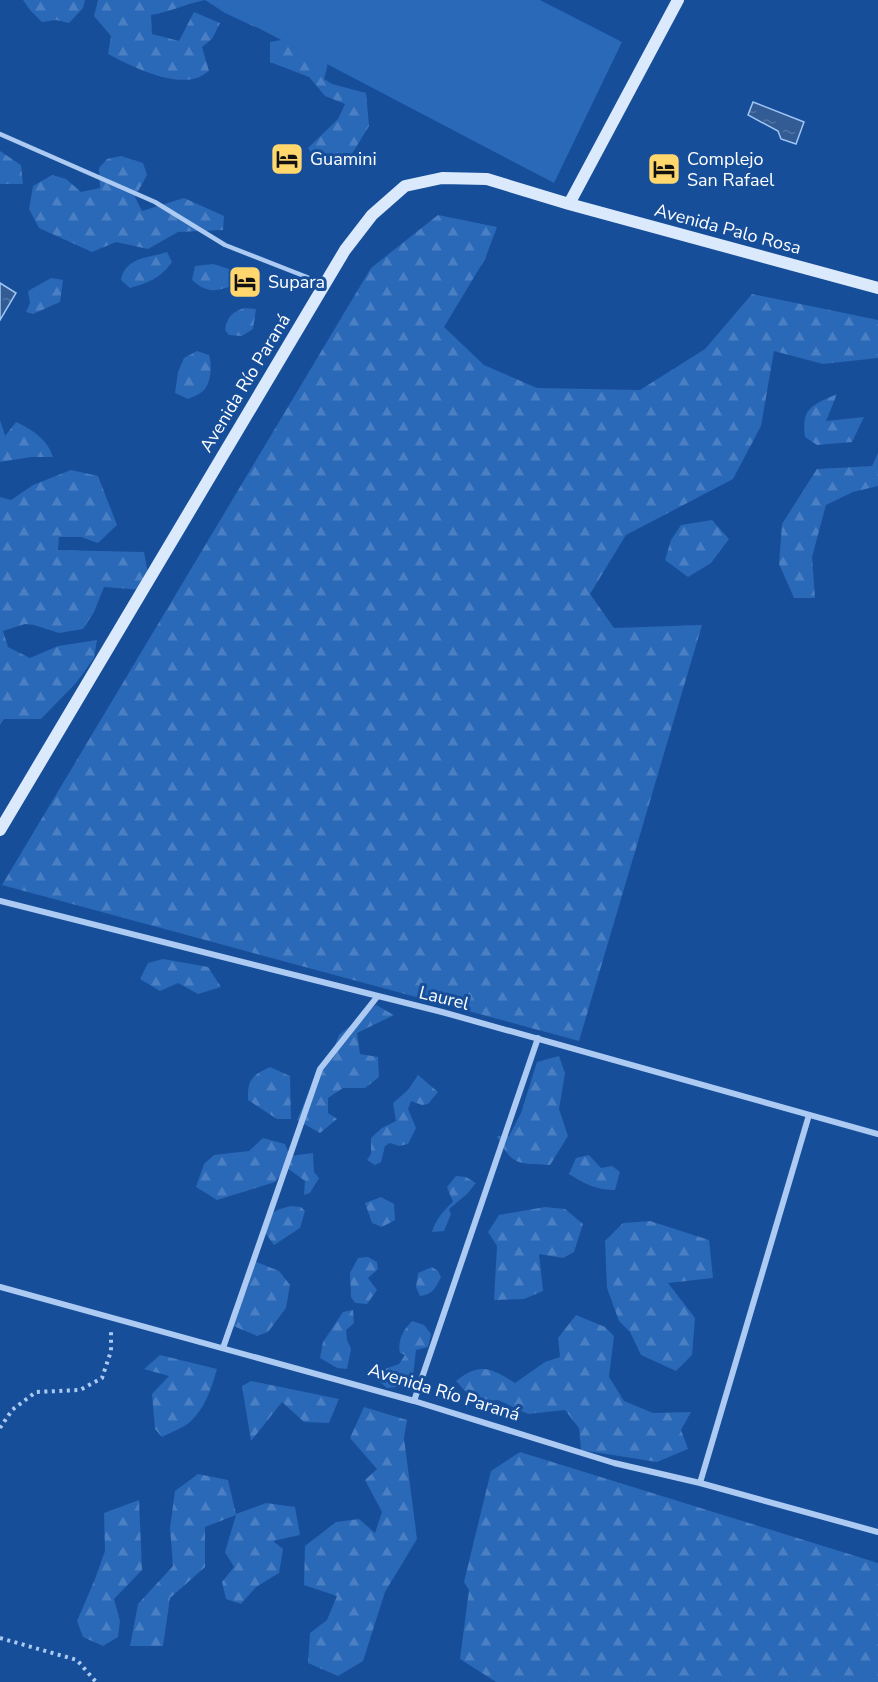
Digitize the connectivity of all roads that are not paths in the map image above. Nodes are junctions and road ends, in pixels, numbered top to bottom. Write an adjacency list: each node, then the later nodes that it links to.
1 (678, 0): 3 (main road)
2 (0, 134): 4 (lane)
3 (569, 204): 4 (main road, Avenida Río Paraná); 5 (main road, Avenida Palo Rosa)
4 (325, 284): 6 (main road, Avenida Río Paraná)
5 (878, 288)
6 (0, 830)
7 (0, 901): 8 (street, Laurel)
8 (377, 997): 9 (street, Laurel); 13 (street)
9 (538, 1038): 10 (street, Laurel); 14 (street)
10 (809, 1115): 11 (street, Laurel); 15 (street)
11 (878, 1134)
12 (0, 1287): 13 (street, Avenida Río Paraná)
13 (223, 1348): 14 (street, Avenida Río Paraná)
14 (414, 1401): 15 (street, Avenida Río Paraná)
15 (700, 1483): 16 (street, Avenida Río Paraná)
16 (878, 1532)

